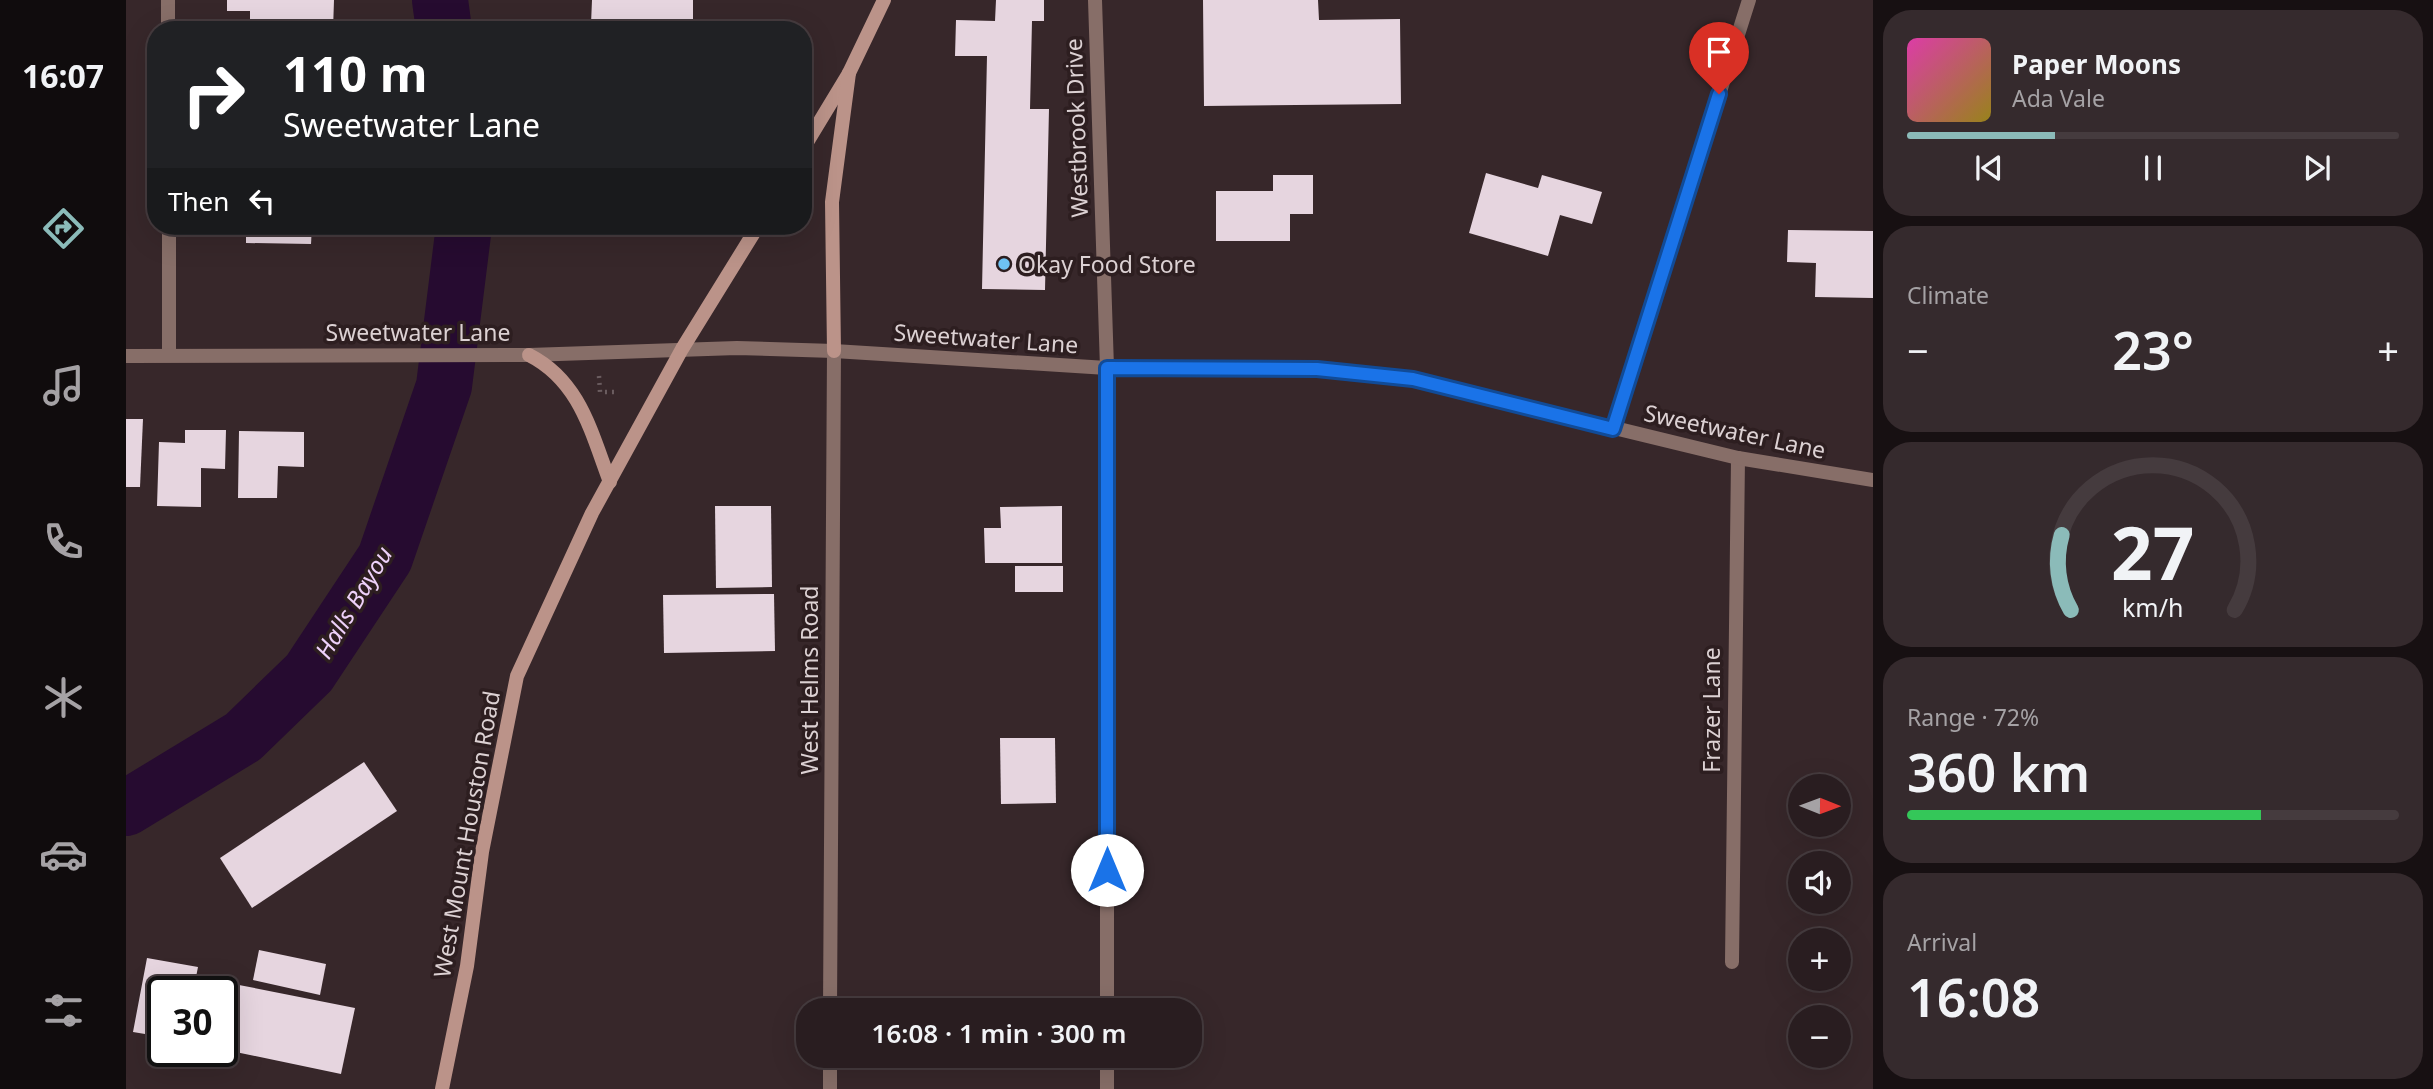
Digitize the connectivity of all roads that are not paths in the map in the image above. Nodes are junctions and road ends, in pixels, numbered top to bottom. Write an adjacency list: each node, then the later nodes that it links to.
1 (168, 0): 5 (street)
2 (884, 0): 6 (main road)
3 (1095, 0): 15 (street, Westbrook Drive)
4 (1749, 0): 16 (street)
5 (168, 21)
6 (849, 73): 7 (main road); 11 (main road)
7 (812, 134)
8 (169, 235): 12 (street)
9 (752, 235): 10 (main road, West Mount Houston Road)
10 (682, 349): 11 (street, Sweetwater Lane); 13 (street, Sweetwater Lane); 19 (main road, West Mount Houston Road)
11 (834, 351): 15 (street, Sweetwater Lane); 21 (street, West Helms Road)
12 (169, 355): 13 (street, Sweetwater Lane); 14 (street, Sweetwater Lane)
13 (529, 355): 19 (main road)
14 (126, 356)
15 (1107, 368): 16 (street, Sweetwater Lane); 22 (street, Westbrook Drive)
16 (1613, 429): 17 (street, Sweetwater Lane)
17 (1738, 458): 18 (street, Sweetwater Lane); 20 (street, Frazer Lane)
18 (1873, 480)
19 (610, 482): 25 (main road, West Mount Houston Road)
20 (1732, 962)
21 (830, 998)
22 (1107, 998)
23 (830, 1068): 26 (street)
24 (1107, 1068): 27 (street)
25 (442, 1089)
26 (830, 1089)
27 (1107, 1089)

